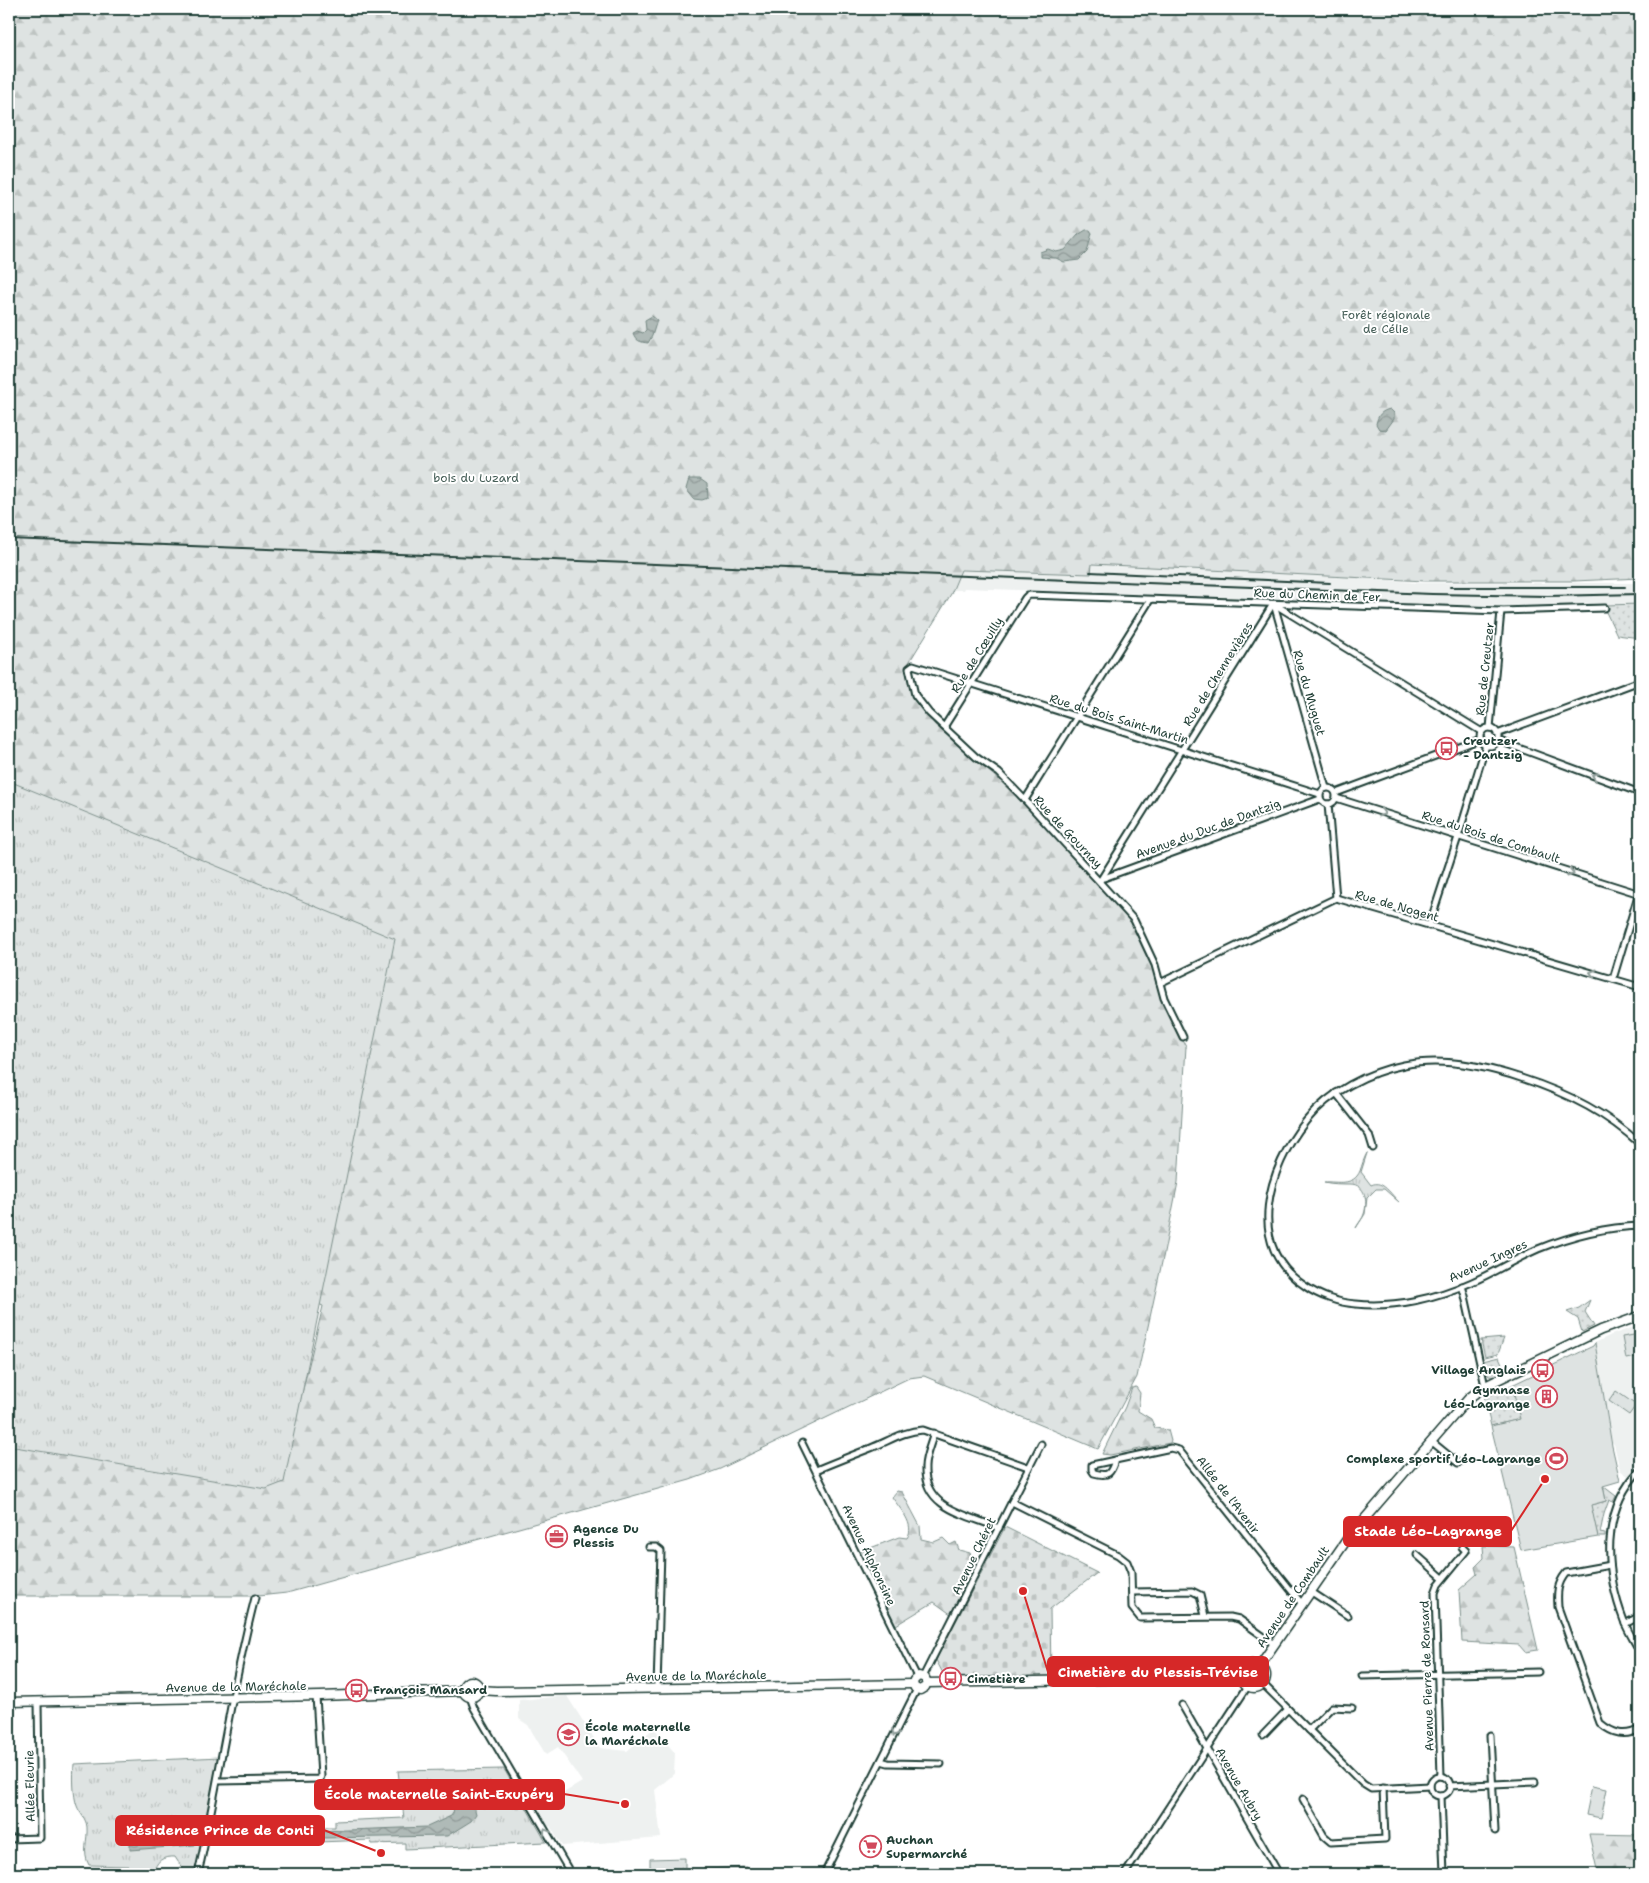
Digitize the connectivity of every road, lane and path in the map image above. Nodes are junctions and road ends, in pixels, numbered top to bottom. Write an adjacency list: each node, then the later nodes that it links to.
1 (1028, 595): 2 (street, Rue du Chemin de Fer); 8 (street, Rue de Cœuilly)
2 (1150, 600): 3 (street, Rue du Chemin de Fer); 9 (street)
3 (1274, 604): 5 (street, Rue du Chemin de Fer); 12 (street); 16 (street, Rue de Chennevières); 17 (street, Rue du Muguet)
4 (1606, 608): 5 (street, Rue du Chemin de Fer)
5 (1501, 611): 11 (street, Rue de Creutzer)
6 (911, 666): 8 (street, Rue du Bois Saint-Martin); 10 (street, Rue de Gournay)
7 (1640, 681): 13 (street)
8 (972, 684): 9 (street, Rue du Bois Saint-Martin); 10 (street, Rue de Cœuilly)
9 (1077, 717): 16 (street, Rue du Bois Saint-Martin); 21 (street)
10 (944, 727): 21 (street, Rue de Gournay)
11 (1490, 728): 12 (street); 13 (street)
12 (1482, 732): 14 (street)
13 (1497, 737): 15 (street); 18 (street, one-way to 13)
14 (1481, 739): 15 (street); 19 (street)
15 (1486, 744): 23 (street)
16 (1183, 750): 20 (street, Rue du Bois Saint-Martin); 24 (street, Rue de Chennevières)
17 (1326, 788): 19 (street); 20 (street)
18 (1640, 793)
19 (1336, 795): 22 (street); 23 (street, Rue du Bois de Combault, one-way to 23)
20 (1320, 796): 22 (street); 24 (street, Avenue du Duc de Dantzig)
21 (1026, 800): 24 (street, Rue de Gournay)
22 (1328, 804): 26 (street)
23 (1458, 837): 25 (street, Rue du Bois de Combault, one-way to 25); 27 (street)
24 (1102, 880): 29 (street, Rue de Gournay)
25 (1640, 892): 28 (street)
26 (1336, 898): 27 (street, Rue de Nogent); 29 (street, Rue de Nogent)
27 (1429, 926): 28 (street, Rue de Nogent, one-way to 27)
28 (1613, 979): 30 (street, Rue de Nogent)
29 (1160, 983): 31 (street, Rue de Gournay)
30 (1640, 987)
31 (1182, 1037)
32 (1336, 1093): 33 (street, Avenue Ingres); 34 (street); 36 (street, Avenue Ingres)
33 (1640, 1144)
34 (1373, 1148)
35 (1640, 1226): 36 (street, Avenue Ingres)
36 (1462, 1286): 38 (street)
37 (1640, 1316): 38 (street, Avenue de Combault)
38 (1485, 1386): 40 (street, Avenue de Combault)
39 (934, 1433): 45 (street); 46 (street); 49 (street)
40 (1431, 1441): 44 (street); 55 (street, Avenue de Combault)
41 (802, 1443): 46 (street, Avenue Alphonsine)
42 (1041, 1444): 45 (street, Avenue Chéret)
43 (1115, 1460): 43 (street, Allée de l'Avenir); 58 (street, Allée de l'Avenir)
44 (1458, 1464)
45 (1028, 1467): 48 (street, Avenue Chéret)
46 (816, 1470): 70 (street, Avenue Alphonsine)
47 (1640, 1470): 53 (street)
48 (1012, 1502): 49 (street, Avenue Chéret); 56 (street)
49 (999, 1528): 70 (street, Avenue Chéret)
50 (649, 1547): 74 (street)
51 (1462, 1547): 54 (street, Avenue Pierre de Ronsard)
52 (1417, 1555): 54 (street)
53 (1610, 1565): 62 (street); 85 (street)
54 (1443, 1578): 67 (street, Avenue Pierre de Ronsard)
55 (1310, 1591): 58 (street, Avenue de Combault); 60 (street)
56 (1132, 1592): 59 (street); 59 (street)
57 (255, 1598): 78 (street)
58 (1302, 1604): 63 (street, Avenue de Combault)
59 (1204, 1616): 63 (street)
60 (1348, 1616)
61 (1640, 1616): 62 (street)
62 (1625, 1624): 64 (street)
63 (1274, 1644): 65 (street, Avenue de Combault)
64 (1640, 1652)
65 (1260, 1665): 69 (street); 71 (street)
66 (1538, 1672): 67 (street)
67 (1437, 1675): 68 (street); 92 (street, Avenue Pierre de Ronsard)
68 (1362, 1676)
69 (1242, 1677): 70 (street); 72 (street)
70 (922, 1679): 73 (street); 73 (street)
71 (1263, 1684): 72 (street); 84 (street)
72 (1248, 1686): 89 (street)
73 (915, 1687): 74 (street, Avenue de la Maréchale); 90 (street, one-way to 90)
74 (657, 1688): 75 (street, Avenue de la Maréchale)
75 (480, 1690): 76 (street); 79 (street)
76 (463, 1691): 77 (street, Avenue de la Maréchale); 79 (street)
77 (316, 1696): 78 (street, Avenue de la Maréchale); 93 (street)
78 (232, 1697): 81 (street, Avenue de la Maréchale); 93 (street)
79 (470, 1697): 106 (street, one-way to 79)
80 (9, 1702): 81 (street, Avenue de la Maréchale)
81 (38, 1702): 103 (street, Allée Fleurie)
82 (1182, 1705): 89 (street, Avenue Aubry)
83 (1352, 1708): 86 (street)
84 (1288, 1709): 86 (street); 87 (street)
85 (1640, 1729)
86 (1309, 1730): 98 (street)
87 (1263, 1735)
88 (1490, 1735): 95 (street)
89 (1207, 1748): 108 (street); 109 (street, Avenue Aubry)
90 (881, 1761): 91 (street); 107 (street)
91 (940, 1764)
92 (1441, 1776): 96 (street); 97 (street)
93 (218, 1781): 104 (street)
94 (1535, 1782): 95 (street)
95 (1492, 1784): 97 (street); 101 (street)
96 (1430, 1786): 98 (street); 99 (street)
97 (1450, 1786): 99 (street)
98 (1383, 1788): 100 (street)
99 (1441, 1796): 110 (street)
100 (1303, 1798)
101 (1495, 1831)
102 (307, 1834): 104 (street)
103 (9, 1839)
104 (206, 1839): 105 (street)
105 (198, 1874)
106 (571, 1874)
107 (824, 1874)
108 (1125, 1874)
109 (1278, 1874)
110 (1444, 1874)

